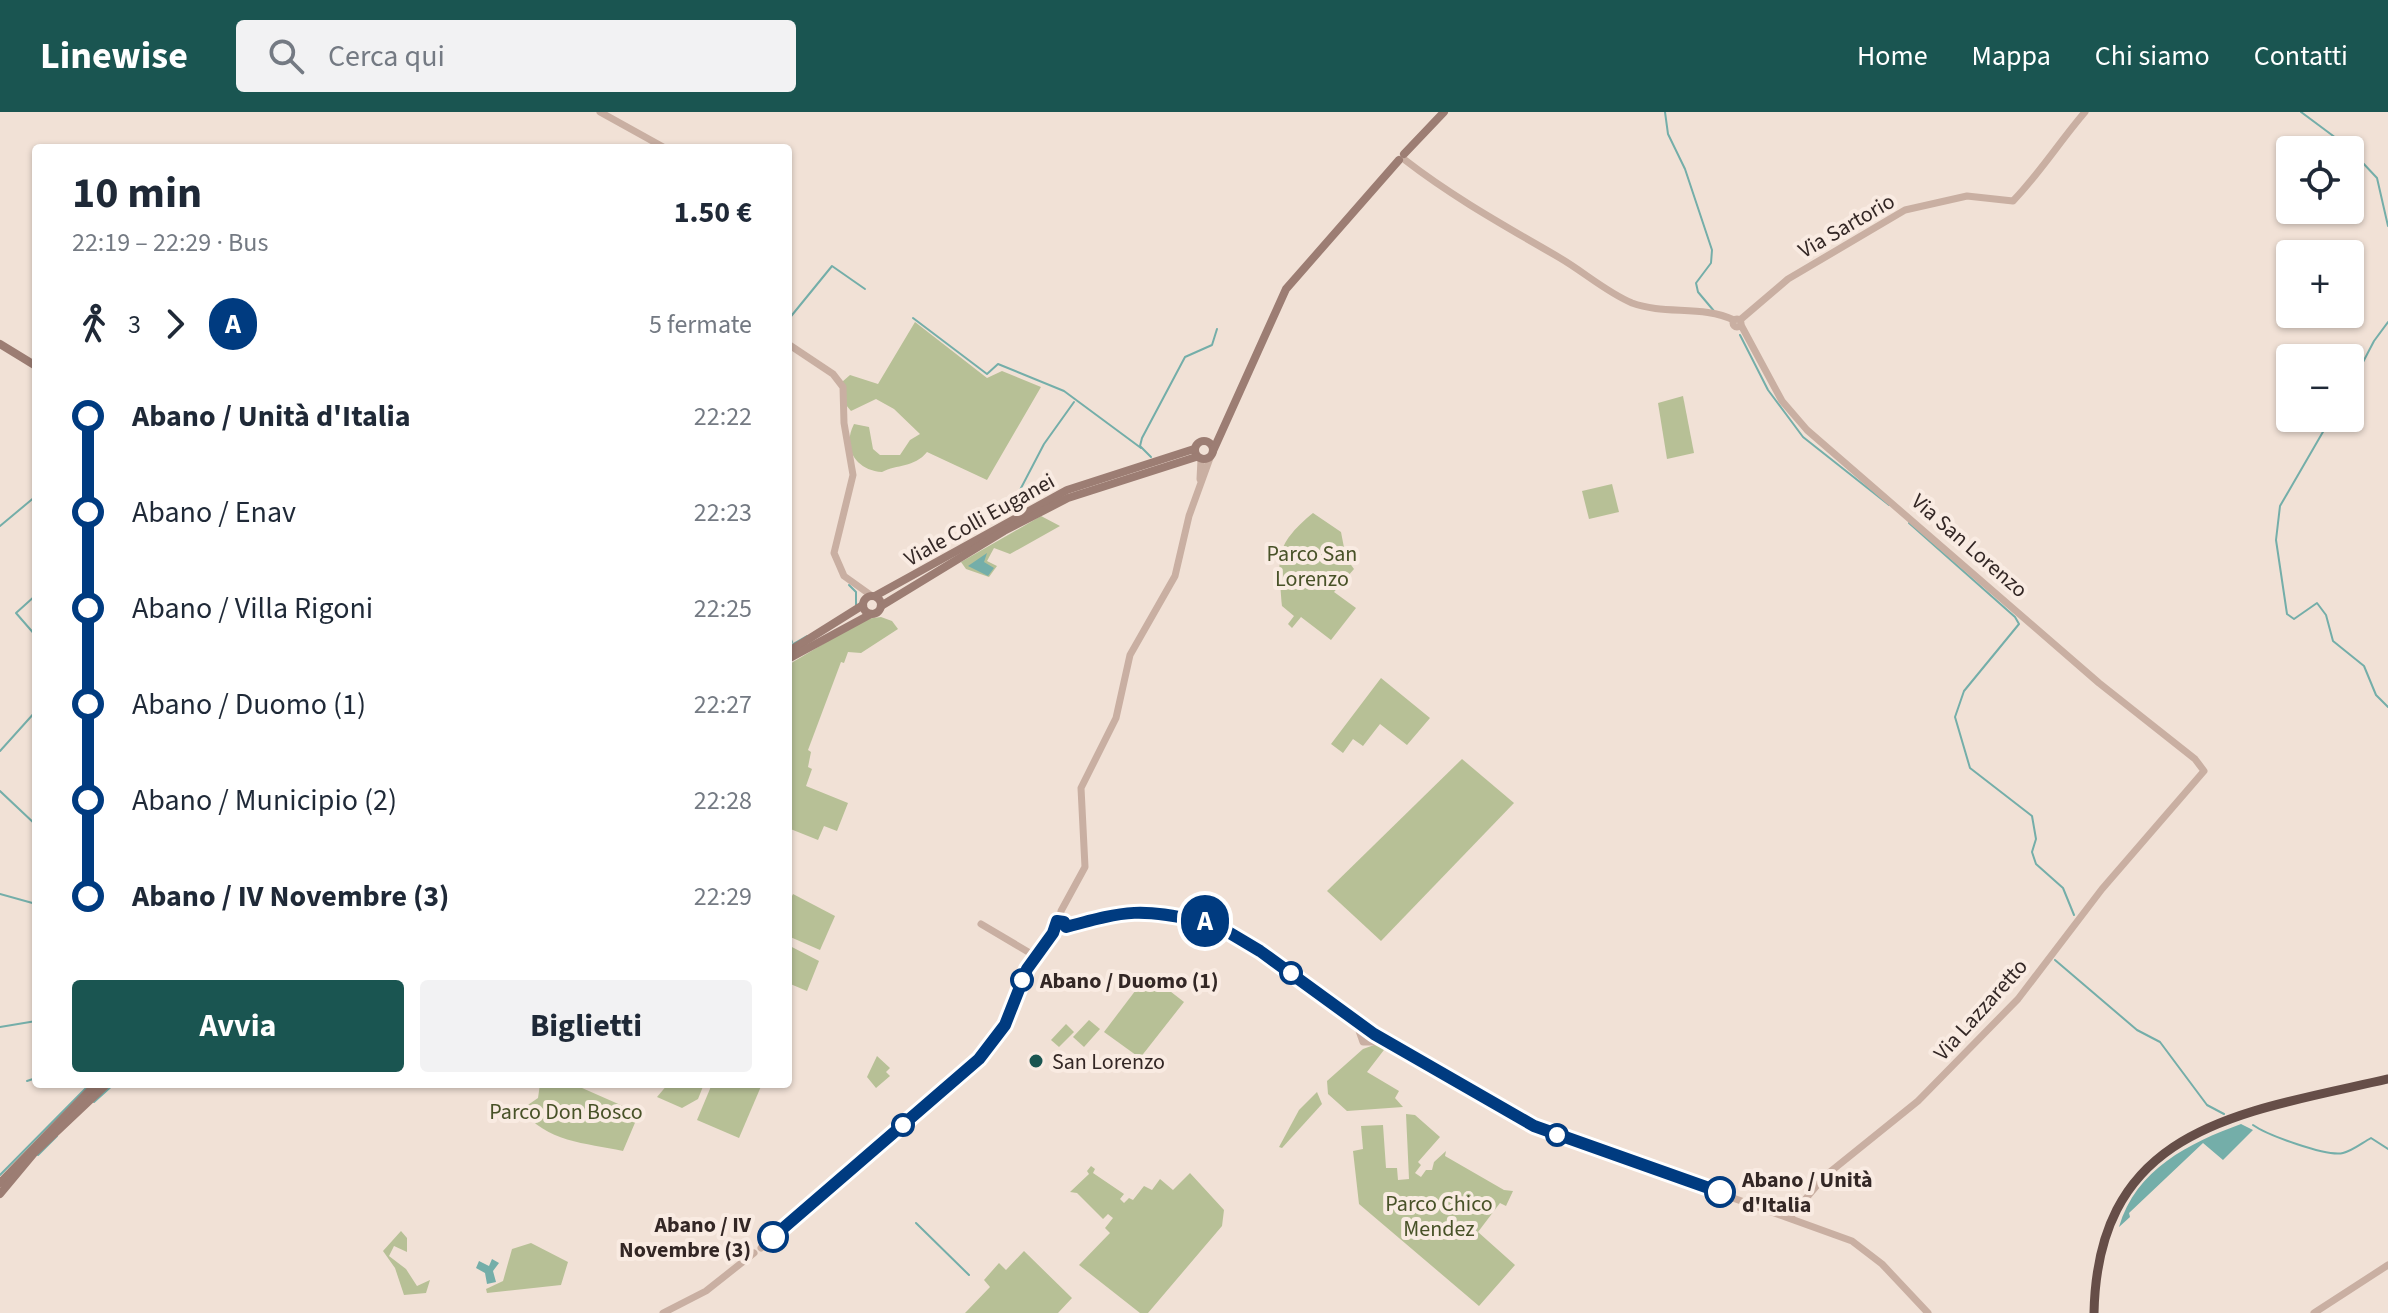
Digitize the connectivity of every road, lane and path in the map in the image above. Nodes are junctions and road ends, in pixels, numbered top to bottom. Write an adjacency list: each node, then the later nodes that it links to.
1 (600, 112): 4 (street)
2 (1444, 112): 5 (main road)
3 (2085, 112): 6 (street, Via Sartorio)
4 (658, 144)
5 (1403, 158): 6 (street); 10 (main road)
6 (1738, 322): 20 (street, Via San Lorenzo)
7 (0, 344): 9 (main road)
8 (792, 347): 13 (street)
9 (32, 364)
10 (1228, 412): 11 (main road); 12 (main road)
11 (1207, 441): 12 (main road); 12 (main road)
12 (1203, 455): 14 (main road, Viale Colli Euganei); 16 (main road, Viale Colli Euganei); 22 (street)
13 (857, 588): 14 (street); 15 (street)
14 (873, 596): 15 (main road, Viale Colli Euganei); 16 (main road)
15 (863, 604): 17 (main road); 18 (main road, Viale Colli Euganei)
16 (881, 606): 17 (main road, Viale Colli Euganei)
17 (871, 614): 19 (main road, Viale Colli Euganei)
18 (792, 649)
19 (792, 657)
20 (2204, 768): 29 (street, Via Lazzaretto)
21 (981, 924): 23 (street)
22 (1063, 924): 23 (street); 29 (street)
23 (1035, 956): 31 (street)
24 (2388, 1079): 33 (highway)
25 (92, 1088): 27 (main road)
26 (103, 1088): 28 (main road)
27 (0, 1183)
28 (0, 1194)
29 (1791, 1216): 32 (street)
30 (2388, 1265): 34 (street)
31 (663, 1313)
32 (1928, 1313)
33 (2094, 1313)
34 (2314, 1313)

